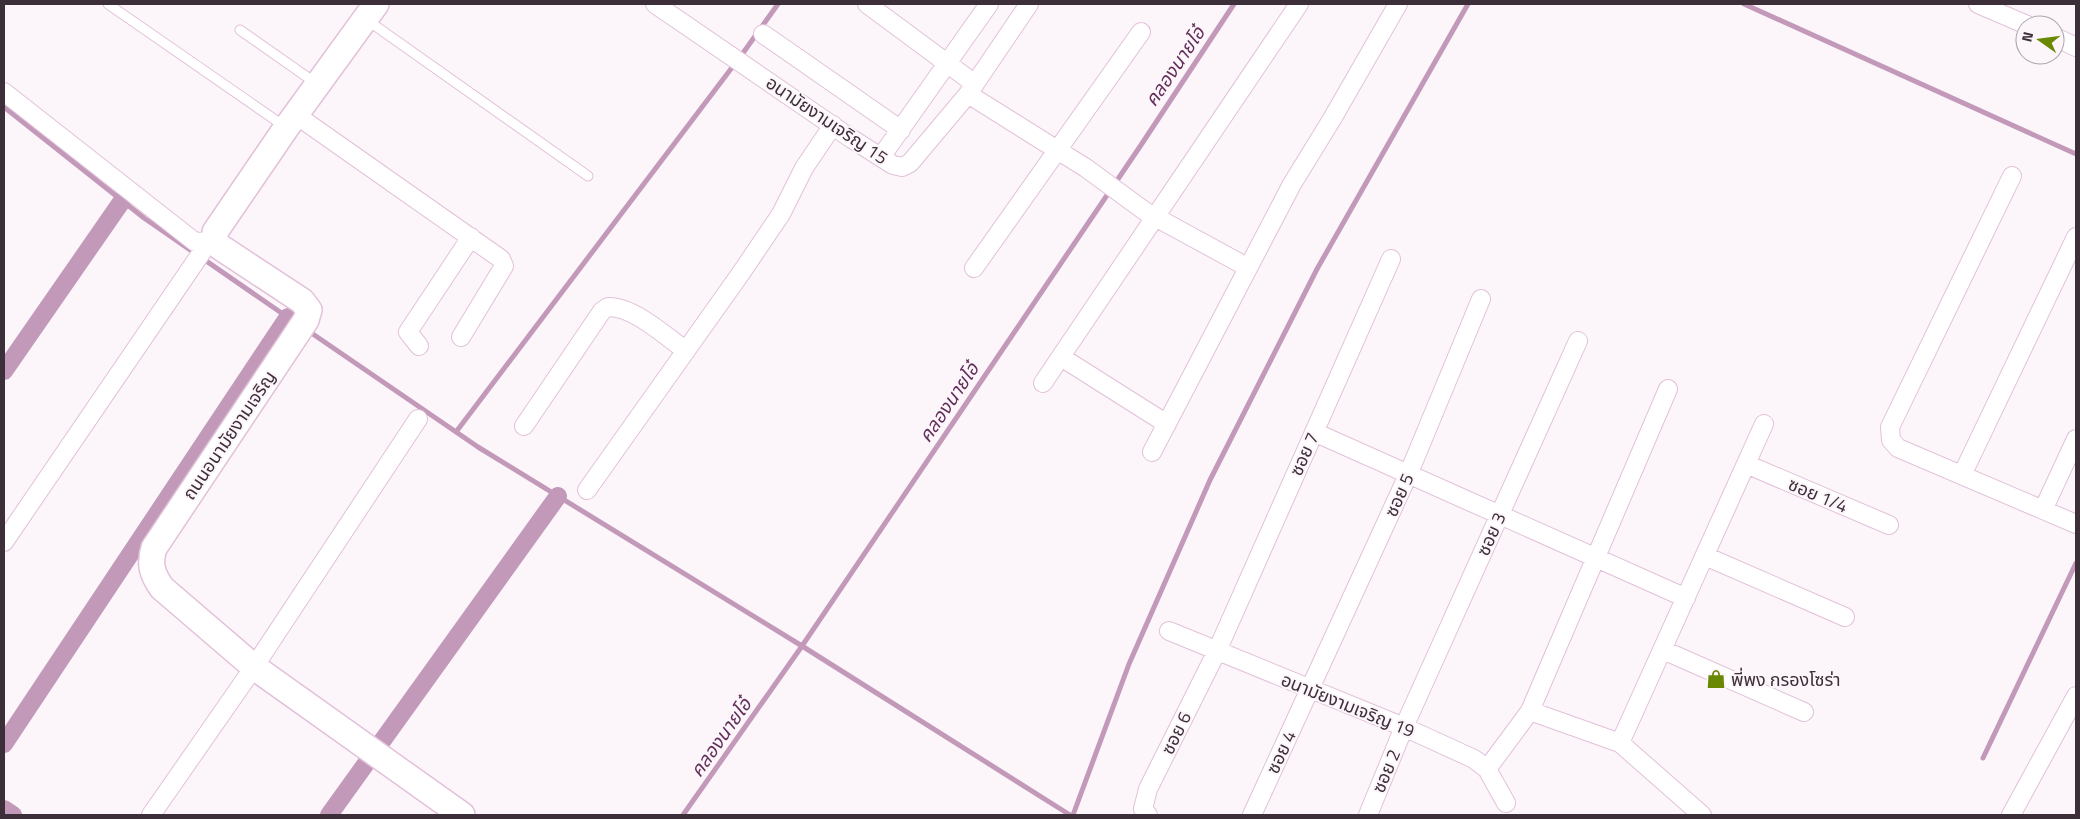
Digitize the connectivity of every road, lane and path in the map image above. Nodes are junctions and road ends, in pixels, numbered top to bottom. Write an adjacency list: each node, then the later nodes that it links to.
1 (108, 4): 18 (lane)
2 (655, 4): 19 (street, อนามัยงามเจริญ 15)
3 (867, 4): 14 (street)
4 (989, 4): 14 (street)
5 (1029, 4): 16 (street, อนามัยงามเจริญ 15)
6 (1300, 4): 25 (street)
7 (1398, 4): 30 (street)
8 (1978, 4): 10 (street)
9 (371, 8): 15 (street); 23 (lane)
10 (2015, 20)
11 (240, 30): 15 (lane)
12 (1141, 32): 21 (street)
13 (763, 34): 20 (street)
14 (947, 62): 16 (street); 20 (street)
15 (317, 84): 18 (street)
16 (971, 89): 21 (street); 22 (street, อนามัยงามเจริญ 15)
17 (4, 92): 28 (street)
18 (291, 121): 26 (street); 28 (street)
19 (832, 126): 22 (street, อนามัยงามเจริญ 15); 36 (street)
20 (901, 130): 22 (street)
21 (1057, 150): 25 (street); 31 (street)
22 (880, 157)
23 (588, 176)
24 (2012, 176): 49 (street)
25 (1155, 217): 30 (street); 37 (street)
26 (471, 237): 33 (street); 35 (street)
27 (2076, 237): 49 (street)
28 (215, 241): 55 (street); 63 (street, ถนนอนามัยงามเจริญ)
29 (1391, 258): 44 (street, ซอย 7)
30 (1247, 267): 41 (street)
31 (974, 268)
32 (1481, 299): 48 (street, ซอย 5)
33 (461, 337)
34 (1578, 341): 52 (street, ซอย 3)
35 (419, 346)
36 (686, 351): 43 (street); 50 (street)
37 (1061, 357): 38 (street); 41 (street)
38 (1043, 383)
39 (1668, 389): 57 (street)
40 (418, 419): 63 (street)
41 (1167, 424): 46 (street)
42 (1764, 424): 47 (street)
43 (524, 426)
44 (1314, 432): 48 (street); 62 (street, ซอย 7)
45 (2076, 439): 51 (street)
46 (1152, 452)
47 (1746, 464): 54 (street, ซอย 1/4); 56 (street)
48 (1408, 475): 52 (street); 64 (street, ซอย 5)
49 (1962, 475): 51 (street)
50 (587, 490)
51 (2043, 510): 53 (street)
52 (1500, 515): 57 (street); 68 (street, ซอย 3)
53 (2076, 524)
54 (1889, 525)
55 (4, 542)
56 (1705, 556): 58 (street); 59 (street)
57 (1595, 559): 58 (street); 66 (street)
58 (1686, 598): 61 (street)
59 (1845, 616)
60 (1169, 631): 62 (street, อนามัยงามเจริญ 19)
61 (1663, 650): 67 (street); 69 (street)
62 (1217, 651): 64 (street, อนามัยงามเจริญ 19); 74 (street, ซอย 6)
63 (254, 667): 72 (street, ถนนอนามัยงามเจริญ); 73 (street)
64 (1310, 689): 68 (street, อนามัยงามเจริญ 19); 75 (street, ซอย 4)
65 (2076, 696): 78 (street)
66 (1530, 711): 69 (street); 70 (street)
67 (1804, 712)
68 (1404, 728): 70 (street, อนามัยงามเจริญ 19); 76 (street, ซอย 2)
69 (1620, 743): 77 (street)
70 (1487, 769): 71 (street, อนามัยงามเจริญ 19)
71 (1506, 803)
72 (455, 814)
73 (151, 815)
74 (1148, 815)
75 (1252, 815)
76 (1368, 815)
77 (1702, 815)
78 (2011, 815)

